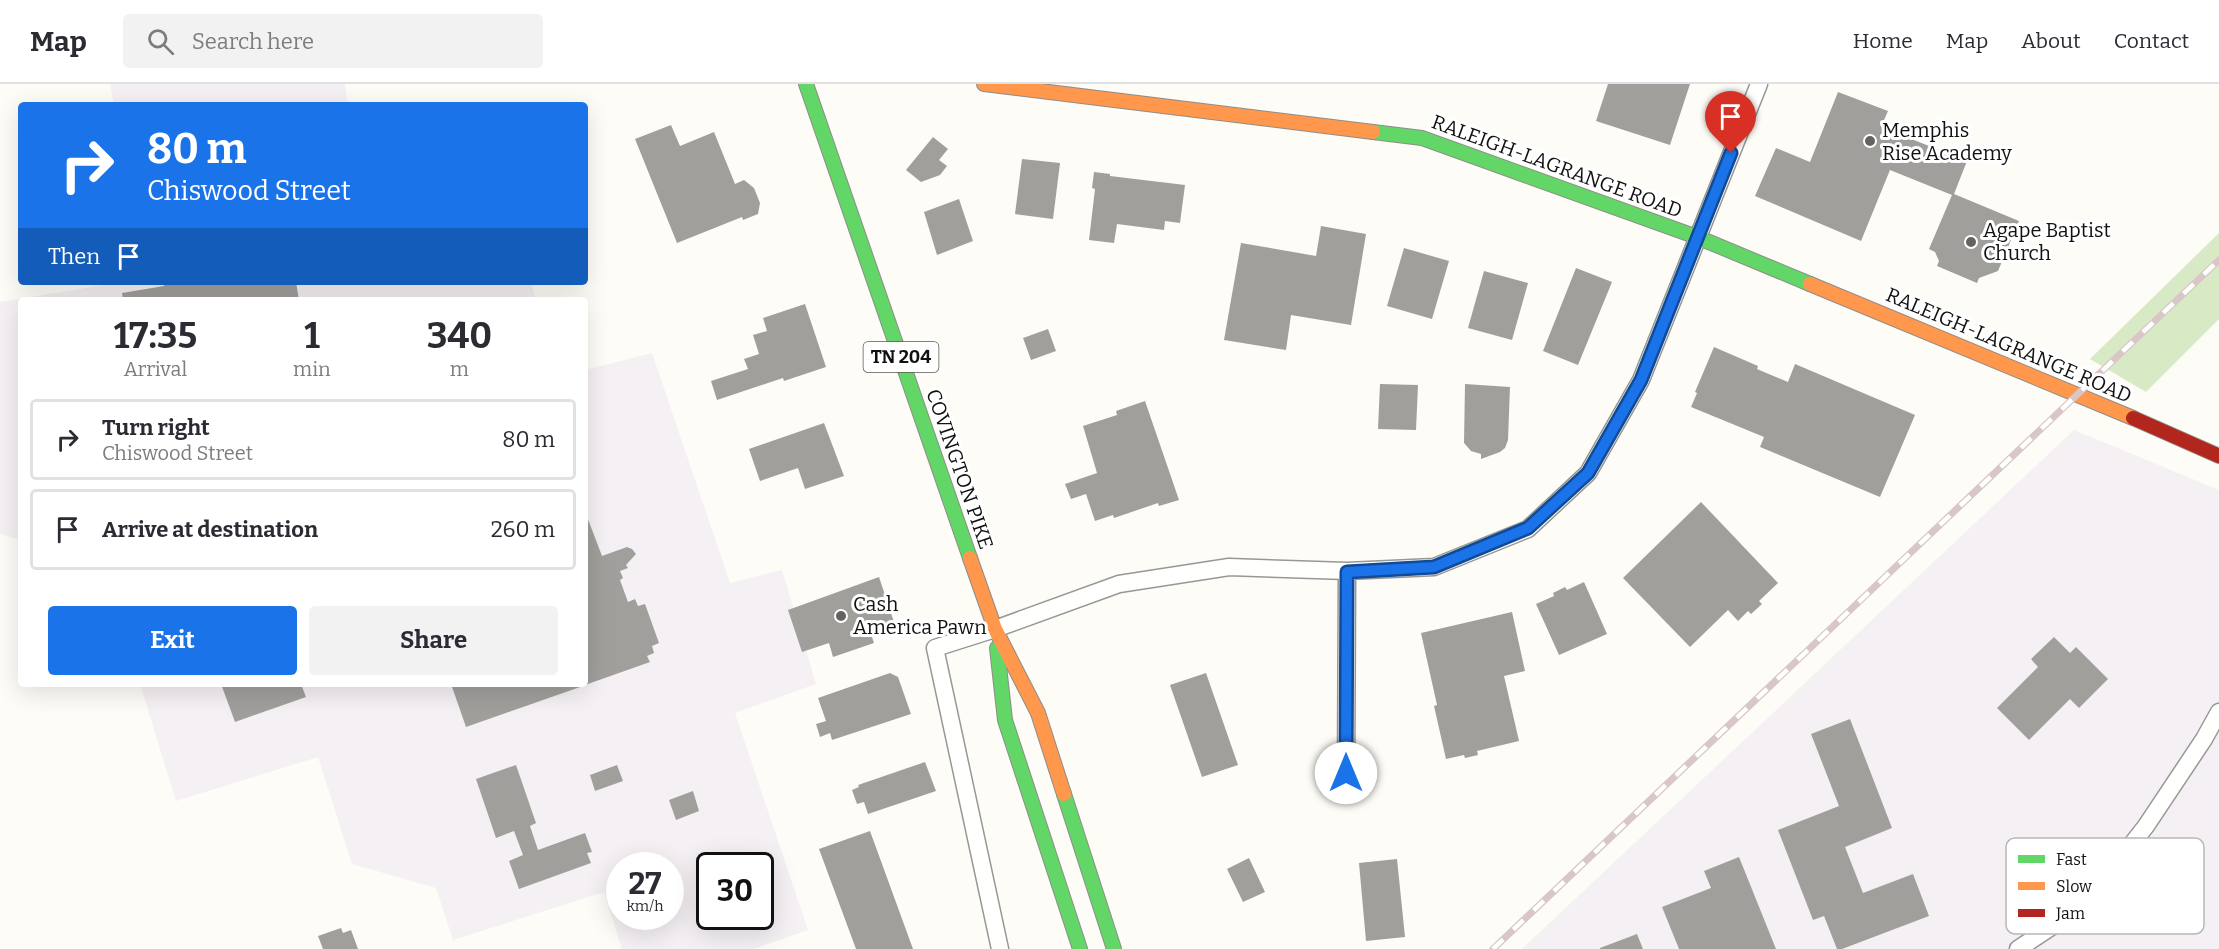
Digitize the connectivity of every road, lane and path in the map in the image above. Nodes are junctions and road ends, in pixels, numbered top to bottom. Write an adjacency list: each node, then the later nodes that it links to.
1 (806, 84): 7 (main road, COVINGTON PIKE / TN 204)
2 (984, 84): 4 (main road, RALEIGH-LAGRANGE ROAD)
3 (1759, 84): 4 (street)
4 (1697, 237): 5 (main road, RALEIGH-LAGRANGE ROAD); 6 (street)
5 (2219, 456)
6 (1347, 572): 7 (street); 9 (street)
7 (995, 629): 12 (street); 13 (main road, COVINGTON PIKE / TN 204); 14 (main road, COVINGTON PIKE / TN 204)
8 (2219, 712): 10 (street)
9 (1346, 787)
10 (2137, 838)
11 (2040, 934): 15 (street)
12 (1000, 949)
13 (1080, 949)
14 (1114, 949)
15 (2018, 949)

